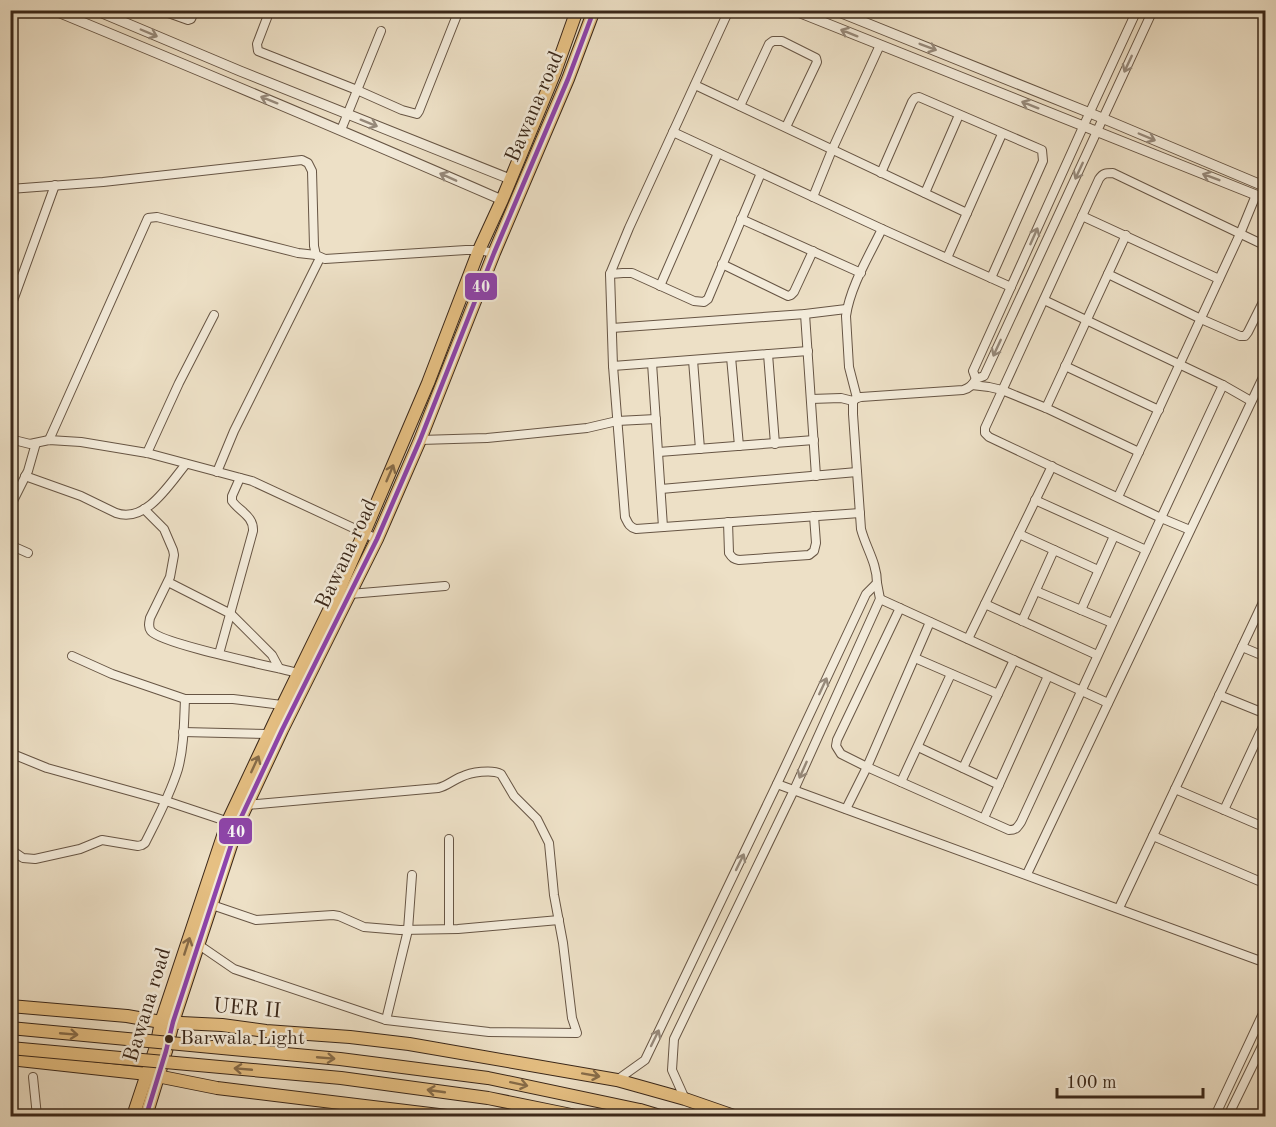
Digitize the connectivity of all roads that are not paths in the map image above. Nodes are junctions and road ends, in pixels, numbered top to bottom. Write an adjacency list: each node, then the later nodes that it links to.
1 (53, 10): 14 (street)
2 (95, 10): 21 (street, one-way to 21)
3 (160, 10): 4 (street)
4 (195, 10)
5 (270, 10): 18 (street)
6 (459, 10): 18 (street)
7 (578, 10): 34 (main road, Bawana road)
8 (594, 10): 51 (main road, Bawana road)
9 (729, 10): 17 (street)
10 (793, 10): 16 (street, one-way to 10)
11 (834, 10): 20 (street, one-way to 20)
12 (1137, 10): 20 (street)
13 (1153, 10): 23 (street, one-way to 23)
14 (72, 14): 26 (street, one-way to 14)
15 (381, 31): 18 (street)
16 (880, 45): 25 (street, one-way to 16); 30 (street)
17 (695, 85): 19 (street); 27 (street)
18 (357, 90): 21 (street)
19 (740, 106): 24 (street); 24 (street)
20 (1090, 113): 23 (street); 25 (street)
21 (347, 114): 26 (street); 34 (street, one-way to 34)
22 (959, 115): 29 (street); 33 (street); 38 (street)
23 (1103, 118): 28 (street); 36 (street, one-way to 36)
24 (786, 127): 30 (street)
25 (1083, 127): 28 (street); 61 (street, one-way to 25)
26 (341, 130): 41 (street, one-way to 26)
27 (673, 132): 31 (street); 56 (street)
28 (1097, 132): 40 (street, one-way to 28); 80 (street, one-way to 80)
29 (1002, 134): 42 (street); 58 (street)
30 (832, 150): 33 (street); 39 (street)
31 (718, 153): 32 (street); 60 (street)
32 (761, 173): 39 (street); 44 (street)
33 (881, 173): 38 (street)
34 (510, 179): 41 (main road, Bawana road)
35 (55, 185): 37 (street); 52 (street); 64 (street)
36 (1266, 187)
37 (10, 189)
38 (925, 193): 42 (street)
39 (813, 197): 45 (street)
40 (1261, 197): 46 (street)
41 (502, 200): 49 (main road, Bawana road)
42 (967, 213): 53 (street)
43 (1082, 216): 46 (street); 47 (street); 63 (street)
44 (741, 219): 50 (street); 54 (street)
45 (882, 230): 53 (street); 55 (street)
46 (1240, 234): 48 (street); 59 (street)
47 (1126, 235): 57 (street); 59 (street)
48 (1266, 246)
49 (479, 250): 51 (street); 52 (street); 119 (main road, Bawana road, one-way to 49)
50 (813, 251): 54 (street); 55 (street)
51 (494, 254): 92 (main road, Bawana road)
52 (318, 257): 91 (street); 103 (street)
53 (947, 258): 58 (street)
54 (722, 264): 60 (street)
55 (861, 273): 65 (street)
56 (610, 274): 60 (street); 70 (street)
57 (1108, 274): 68 (street); 69 (street)
58 (991, 278): 61 (street)
59 (1219, 279): 68 (street)
60 (660, 286)
61 (1011, 287): 80 (street)
62 (1266, 296): 68 (street)
63 (1044, 300): 69 (street); 82 (street)
64 (10, 309)
65 (846, 309): 66 (street); 84 (street)
66 (805, 314): 70 (street); 71 (street)
67 (214, 315): 99 (street)
68 (1201, 319): 76 (street)
69 (1086, 321): 76 (street); 78 (street)
70 (612, 328): 77 (street)
71 (808, 351): 72 (street); 83 (street)
72 (768, 354): 73 (street); 95 (street)
73 (731, 357): 74 (street); 96 (street)
74 (693, 360): 75 (street); 97 (street)
75 (652, 363): 77 (street); 88 (street)
76 (1180, 365): 81 (street); 87 (street)
77 (613, 366): 89 (street)
78 (1065, 366): 86 (street); 87 (street)
79 (1266, 371): 85 (street)
80 (974, 382): 82 (street); 84 (street)
81 (1223, 385): 85 (street); 115 (street)
82 (1002, 390): 86 (street); 102 (street)
83 (811, 399): 84 (street); 93 (street)
84 (855, 400): 104 (street)
85 (1251, 401): 118 (street)
86 (1046, 408): 98 (street)
87 (1159, 410): 98 (street)
88 (656, 419): 89 (street); 100 (street)
89 (617, 421): 92 (street); 117 (street)
90 (10, 439): 94 (street)
91 (50, 440): 94 (street); 99 (street)
92 (420, 440): 122 (main road, Bawana road)
93 (814, 440): 95 (street); 106 (street)
94 (36, 443): 105 (street)
95 (775, 444): 96 (street)
96 (739, 446): 97 (street)
97 (700, 449): 100 (street)
98 (1139, 452): 109 (street)
99 (147, 453): 101 (street)
100 (658, 453): 108 (street)
101 (186, 464): 103 (street); 112 (street)
102 (1052, 466): 109 (street); 110 (street)
103 (217, 472): 107 (street)
104 (857, 472): 106 (street); 113 (street)
105 (25, 476): 111 (street); 112 (street)
106 (816, 476): 108 (street)
107 (240, 478): 119 (street); 138 (street)
108 (661, 489): 117 (street)
109 (1118, 497): 115 (street)
110 (1035, 500): 120 (street); 121 (street)
111 (10, 507)
112 (144, 509): 128 (street)
113 (860, 513): 114 (street); 129 (street)
114 (814, 516): 116 (street); 116 (street)
115 (1161, 518): 118 (street); 125 (street)
116 (728, 522): 117 (street)
117 (663, 527)
118 (1190, 530): 158 (street)
119 (364, 534): 122 (street); 151 (main road, Bawana road)
120 (1019, 534): 124 (street); 135 (street)
121 (1114, 536): 125 (street); 127 (street)
122 (376, 539): 132 (main road, Bawana road)
123 (10, 545): 126 (street)
124 (1054, 550): 127 (street); 131 (street)
125 (1146, 550): 141 (street)
126 (28, 553)
127 (1098, 570): 137 (street)
128 (168, 582): 138 (street); 144 (street)
129 (877, 583): 133 (street); 169 (street, one-way to 129)
130 (446, 586): 132 (street)
131 (1036, 591): 137 (street); 139 (street)
132 (350, 594): 174 (main road, Bawana road)
133 (880, 599): 136 (street); 171 (street, one-way to 171)
134 (1265, 599): 143 (street)
135 (985, 604): 139 (street); 142 (street)
136 (900, 609): 140 (street); 166 (street)
137 (1081, 610): 141 (street)
138 (231, 614): 144 (street); 150 (street)
139 (1022, 621): 146 (street)
140 (930, 622): 142 (street); 148 (street)
141 (1112, 622): 146 (street)
142 (968, 639): 149 (street)
143 (1242, 647): 147 (street); 156 (street)
144 (219, 654): 150 (street)
145 (72, 656): 157 (street)
146 (1097, 656): 154 (street)
147 (1266, 657)
148 (915, 658): 152 (street); 166 (street)
149 (1014, 660): 153 (street); 155 (street)
150 (279, 668): 151 (street)
151 (298, 673): 159 (main road, Bawana road)
152 (951, 674): 155 (street); 164 (street)
153 (1048, 676): 154 (street); 170 (street)
154 (1081, 691): 158 (street); 177 (street)
155 (998, 694): 167 (street)
156 (1219, 695): 160 (street); 172 (street)
157 (185, 699): 159 (street); 162 (street)
158 (1108, 703): 183 (street)
159 (282, 705): 163 (main road, Bawana road)
160 (1266, 714)
161 (1266, 720): 176 (street)
162 (183, 732): 163 (street); 173 (street)
163 (269, 734): 178 (main road, Bawana road, one-way to 163)
164 (918, 747): 167 (street); 168 (street)
165 (10, 753): 173 (street)
166 (867, 767): 168 (street); 175 (street)
167 (963, 768): 170 (street)
168 (902, 782): 177 (street)
169 (777, 783): 171 (street); 203 (street, one-way to 169)
170 (999, 785): 177 (street)
171 (794, 789): 175 (street); 204 (street)
172 (1175, 789): 176 (street); 180 (street)
173 (166, 801): 178 (street); 182 (street)
174 (247, 805): 178 (main road, Bawana road); 188 (street)
175 (846, 809): 183 (street)
176 (1224, 810): 179 (street)
177 (984, 818)
178 (233, 823): 186 (main road, Bawana road); 196 (main road, Bawana road, one-way to 178)
179 (1265, 828)
180 (1153, 836): 185 (street); 187 (street)
181 (449, 839): 189 (street)
182 (10, 849)
183 (1028, 874): 187 (street)
184 (412, 875): 190 (street)
185 (1266, 884)
186 (212, 905): 190 (street); 191 (main road, Bawana road)
187 (1119, 908): 192 (street)
188 (559, 920): 189 (street); 195 (street)
189 (449, 929): 190 (street)
190 (408, 930): 195 (street)
191 (199, 945): 195 (street); 196 (main road, Bawana road)
192 (1266, 963)
193 (10, 1006): 196 (main road, UER II)
194 (1266, 1007): 212 (street)
195 (386, 1020)
196 (167, 1022): 201 (main road, Bawana road); 203 (main road, UER II, one-way to 203)
197 (10, 1029): 210 (main road, one-way to 210, bridge)
198 (1266, 1038): 213 (street)
199 (10, 1048): 209 (main road, one-way to 199, bridge)
200 (10, 1059): 201 (main road)
201 (152, 1076): 206 (main road, Bawana road); 207 (main road, Bawana road); 208 (main road)
202 (33, 1077): 205 (street)
203 (617, 1080): 204 (main road, UER II)
204 (686, 1100): 211 (main road, UER II)
205 (37, 1116)
206 (133, 1116)
207 (146, 1116)
208 (447, 1116)
209 (576, 1116)
210 (660, 1116)
211 (734, 1116)
212 (1215, 1116)
213 (1228, 1116)

